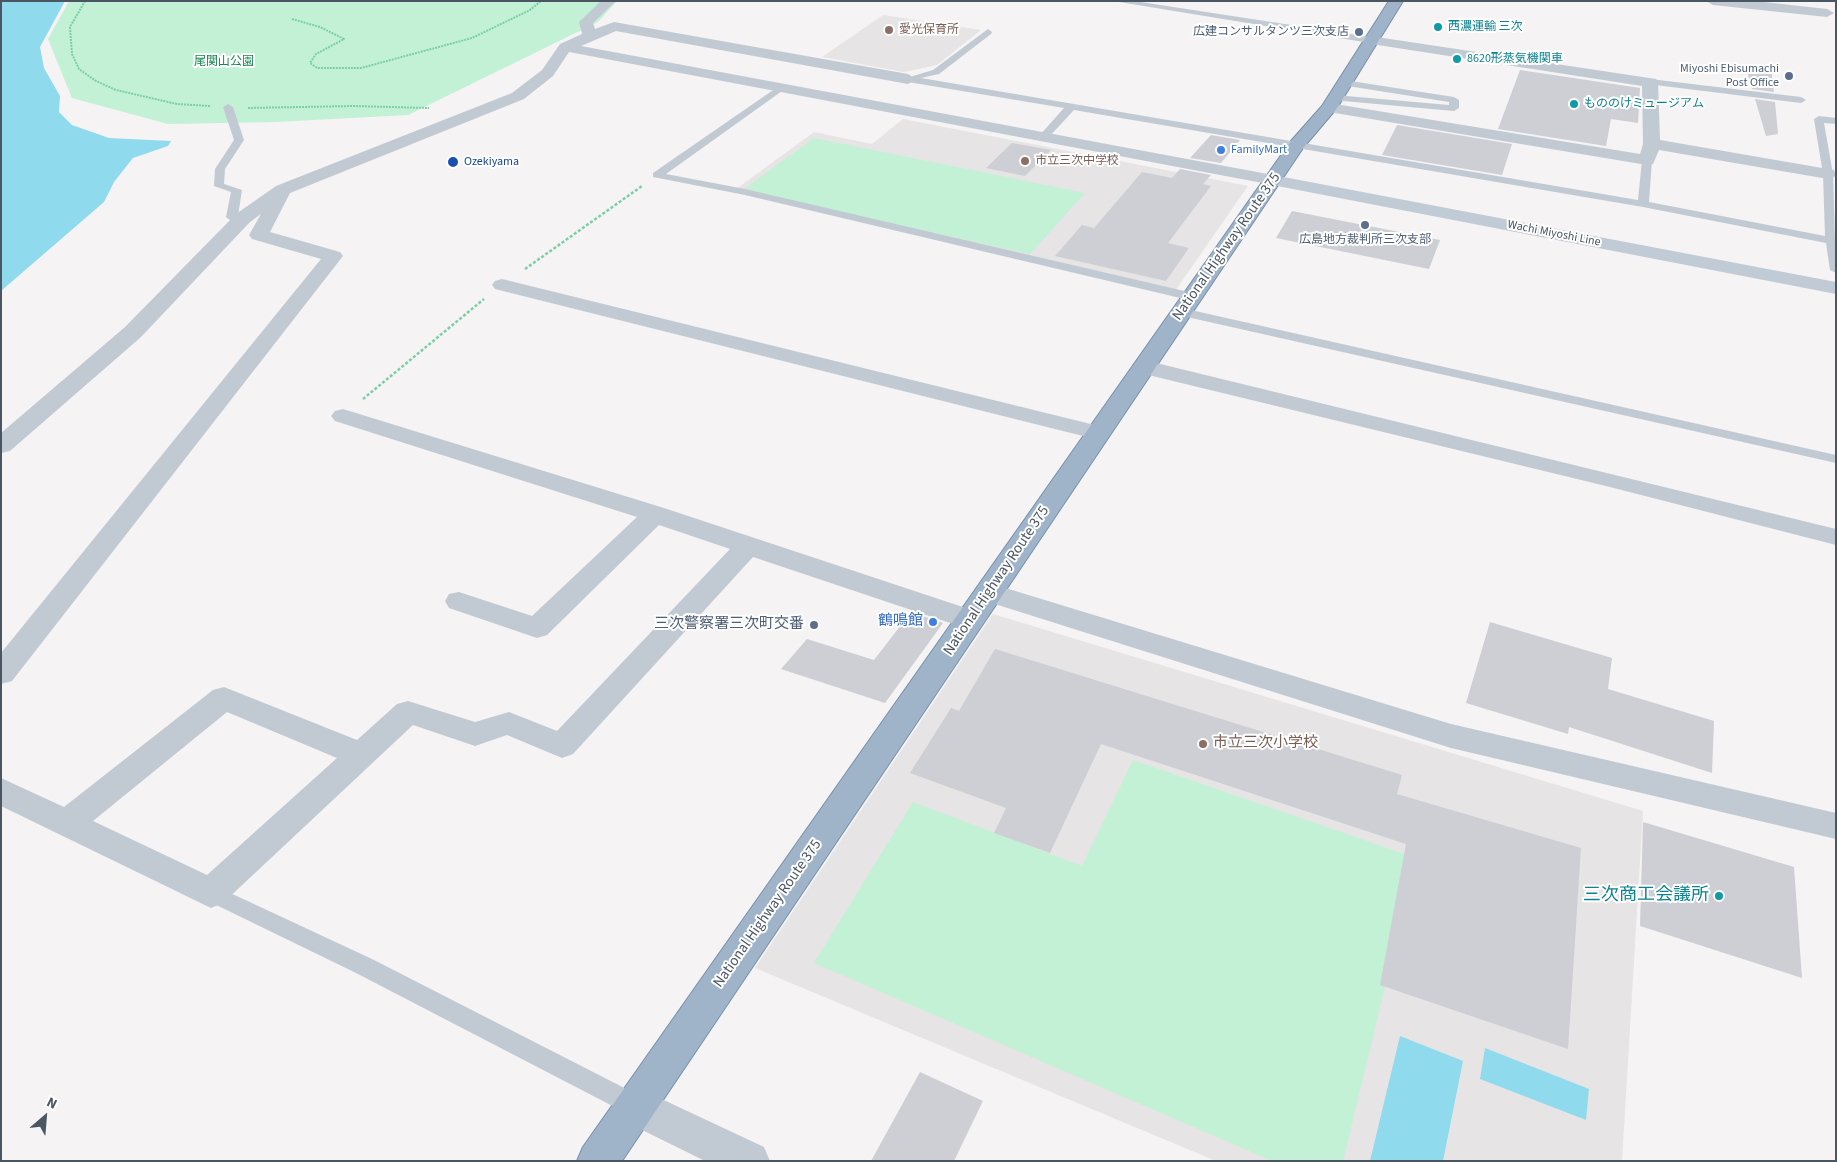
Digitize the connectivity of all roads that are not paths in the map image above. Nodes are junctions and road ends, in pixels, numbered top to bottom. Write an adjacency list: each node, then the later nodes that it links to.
1 (609, 1): 8 (street)
2 (1117, 1): 9 (lane)
3 (1396, 1): 9 (highway, National Highway Route 375)
4 (1713, 1): 6 (street)
5 (1816, 1): 6 (street)
6 (1831, 19)
7 (988, 32): 12 (lane)
8 (590, 37): 10 (street); 11 (street)
9 (1370, 40): 13 (street); 15 (highway, National Highway Route 375)
10 (566, 47): 14 (street); 28 (street)
11 (812, 62): 12 (street); 14 (street)
12 (908, 79): 17 (street); 19 (lane)
13 (1650, 82): 16 (lane); 25 (street)
14 (779, 89): 17 (street); 35 (lane)
15 (1336, 96): 15 (lane); 24 (highway, National Highway Route 375); 25 (street)
16 (1801, 100)
17 (877, 105): 23 (street)
18 (228, 106): 30 (lane)
19 (1072, 106): 23 (lane); 24 (lane)
20 (1817, 107): 21 (lane)
21 (1819, 119): 22 (lane); 26 (lane)
22 (1836, 121)
23 (1044, 136): 27 (street)
24 (1298, 144): 27 (highway, National Highway Route 375); 29 (lane)
25 (1650, 152): 26 (street); 29 (lane)
26 (1828, 174): 31 (lane)
27 (1273, 180): 34 (main road, Wachi Miyoshi Line); 35 (highway, National Highway Route 375)
28 (282, 190): 30 (street); 47 (street)
29 (1643, 204): 31 (lane)
30 (238, 223): 39 (street)
31 (1831, 241): 32 (lane)
32 (1836, 270)
33 (502, 285): 38 (street)
34 (1836, 288)
35 (1188, 305): 36 (highway, National Highway Route 375); 40 (lane)
36 (1144, 367): 38 (highway, National Highway Route 375); 42 (street)
37 (343, 416): 41 (street)
38 (1099, 433): 44 (highway, National Highway Route 375)
39 (1, 446)
40 (1836, 459)
41 (655, 514): 43 (street); 45 (street)
42 (1836, 537)
43 (748, 546): 46 (street); 48 (street)
44 (989, 592): 46 (highway, National Highway Route 375); 51 (street)
45 (459, 601)
46 (971, 620): 53 (highway, National Highway Route 375)
47 (1, 674)
48 (362, 755): 50 (street); 52 (street)
49 (1, 791): 50 (street)
50 (66, 824): 52 (street)
51 (1836, 826)
52 (212, 894): 53 (lane)
53 (636, 1106): 54 (highway, National Highway Route 375); 55 (street)
54 (598, 1161)
55 (749, 1161)

